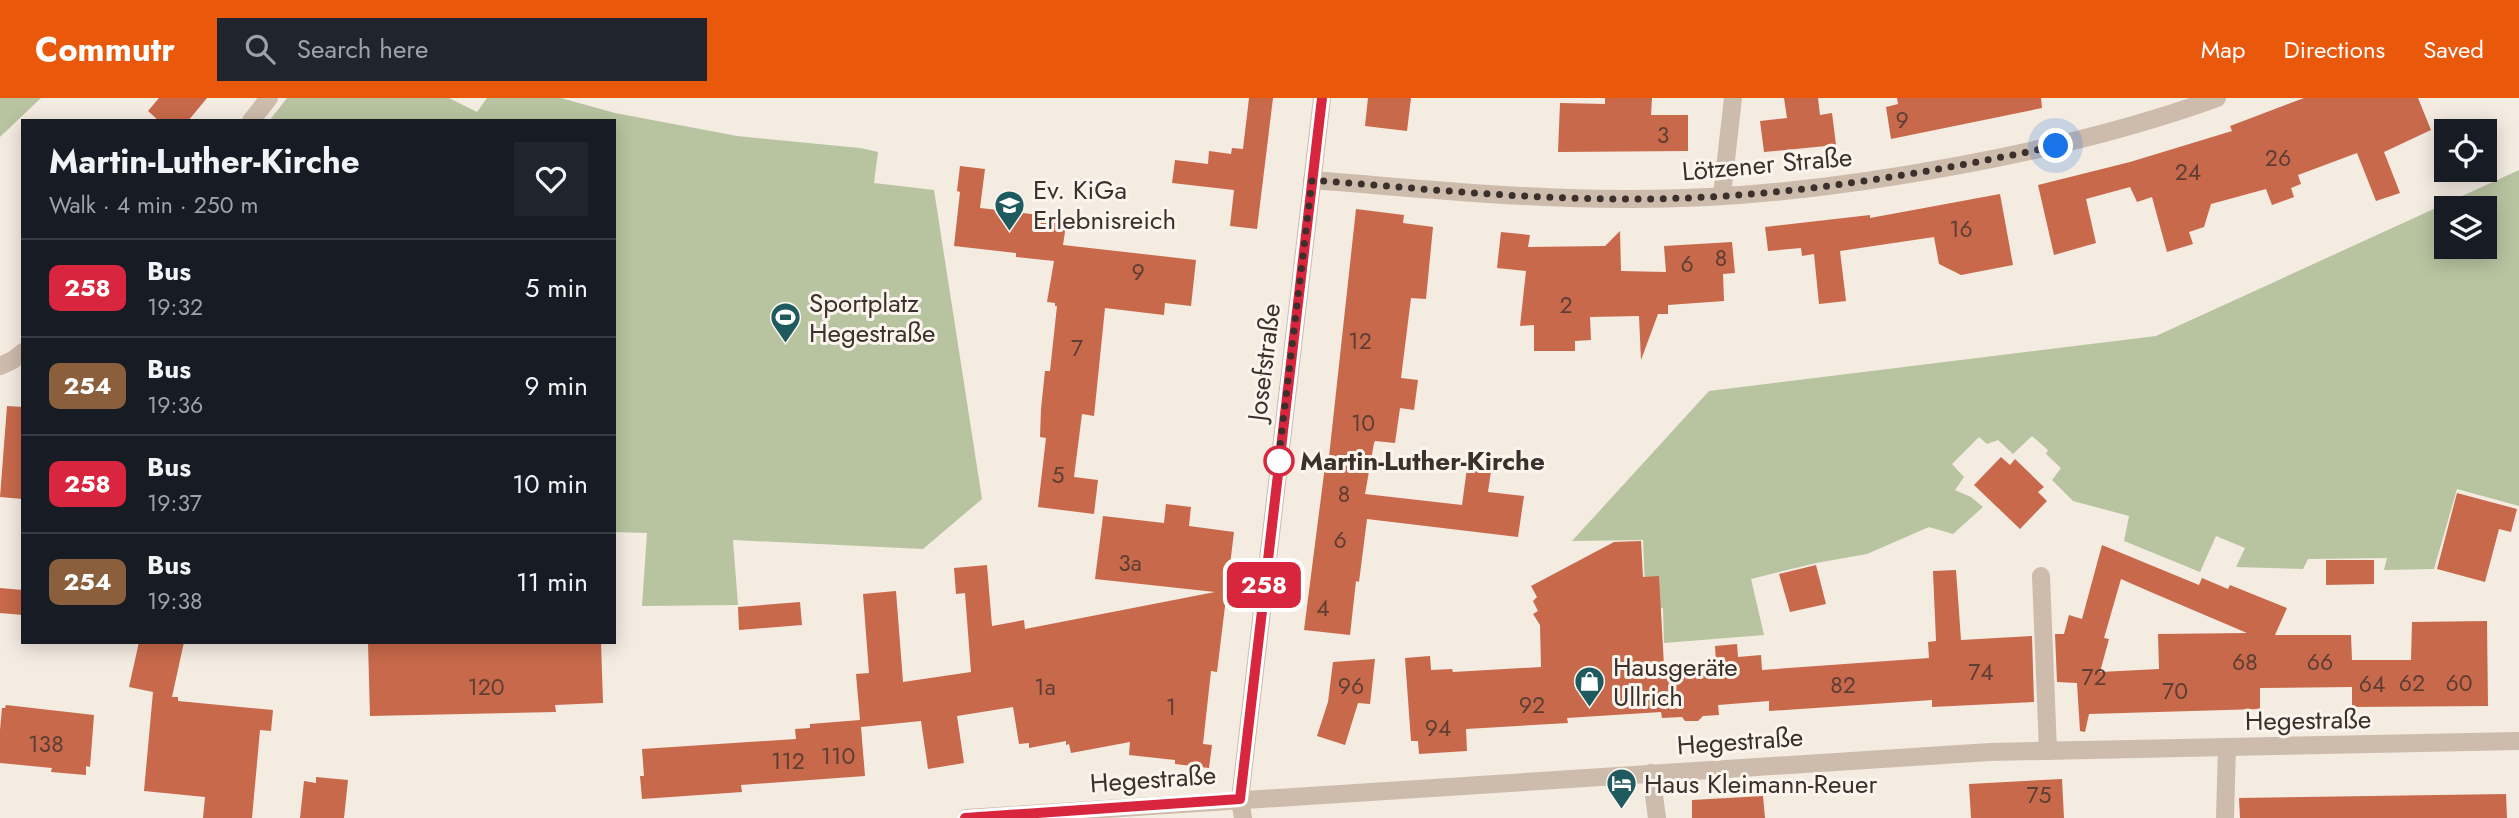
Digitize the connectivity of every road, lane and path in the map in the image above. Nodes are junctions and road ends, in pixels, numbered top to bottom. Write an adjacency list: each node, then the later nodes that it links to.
1 (269, 98): 5 (street)
2 (1322, 98): 6 (street, Josefstraße)
3 (1733, 98): 7 (street)
4 (2217, 98): 7 (street, Lötzener Straße)
5 (253, 119)
6 (1312, 180): 7 (street, Lötzener Straße); 15 (street, Josefstraße)
7 (1722, 195)
8 (21, 354): 9 (street)
9 (0, 366)
10 (2041, 576): 13 (street)
11 (2519, 741): 12 (street, Hegestraße)
12 (2227, 747): 13 (street, Hegestraße); 19 (street)
13 (2048, 751): 14 (street, Hegestraße)
14 (1651, 773): 15 (street, Hegestraße); 18 (street)
15 (1240, 799): 16 (street, Hegestraße); 17 (street, Josefstraße)
16 (966, 818)
17 (1243, 818)
18 (1657, 818)
19 (2225, 818)

